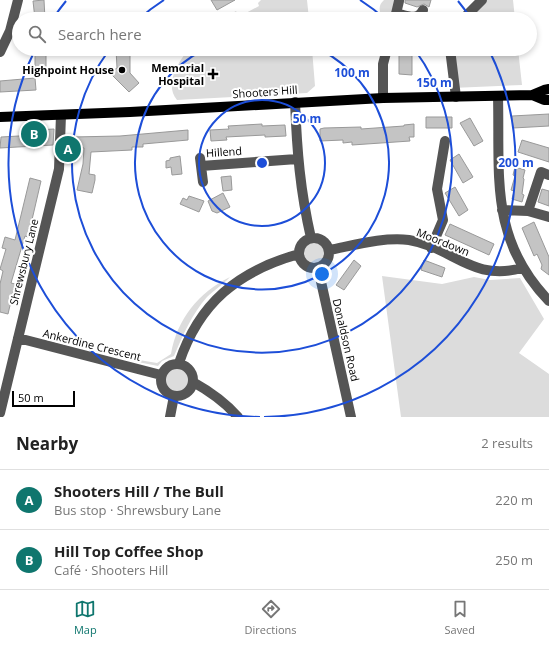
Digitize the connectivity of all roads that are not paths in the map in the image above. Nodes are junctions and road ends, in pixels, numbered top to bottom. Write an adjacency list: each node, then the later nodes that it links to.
1 (18, 0): 4 (street)
2 (482, 0): 6 (street)
3 (399, 1): 5 (street)
4 (15, 12)
5 (396, 12)
6 (470, 12)
7 (12, 23): 8 (street)
8 (0, 52)
9 (385, 56): 15 (street)
10 (451, 56): 14 (street)
11 (549, 89): 12 (main road, Shooters Hill)
12 (532, 95): 13 (main road, Shooters Hill); 16 (main road, Shooters Hill)
13 (498, 96): 14 (main road, Shooters Hill); 24 (street)
14 (456, 97): 15 (main road, Shooters Hill)
15 (382, 98): 17 (main road, Shooters Hill)
16 (549, 100)
17 (295, 102): 18 (main road, Shooters Hill); 21 (street)
18 (61, 115): 19 (main road, Shooters Hill); 34 (street, Shrewsbury Lane)
19 (0, 117)
20 (444, 141): 28 (street)
21 (297, 159): 23 (street, Hillend); 27 (street)
22 (549, 175): 25 (street)
23 (202, 182)
24 (502, 210): 25 (street); 32 (street)
25 (528, 211): 26 (street)
26 (549, 217)
27 (311, 238): 29 (street); 30 (street)
28 (431, 248): 29 (street, Moordown); 32 (street, Moordown)
29 (330, 250): 31 (street)
30 (299, 254): 31 (street); 35 (street)
31 (318, 268): 42 (street, Donaldson Road)
32 (522, 268): 33 (street)
33 (549, 301)
34 (18, 338): 36 (street, Ankerdine Crescent); 39 (street, Shrewsbury Lane)
35 (180, 363): 36 (street); 37 (street)
36 (161, 375): 38 (street)
37 (193, 382): 38 (street); 41 (street)
38 (174, 396): 40 (street)
39 (0, 413)
40 (170, 417)
41 (238, 417)
42 (351, 417)

